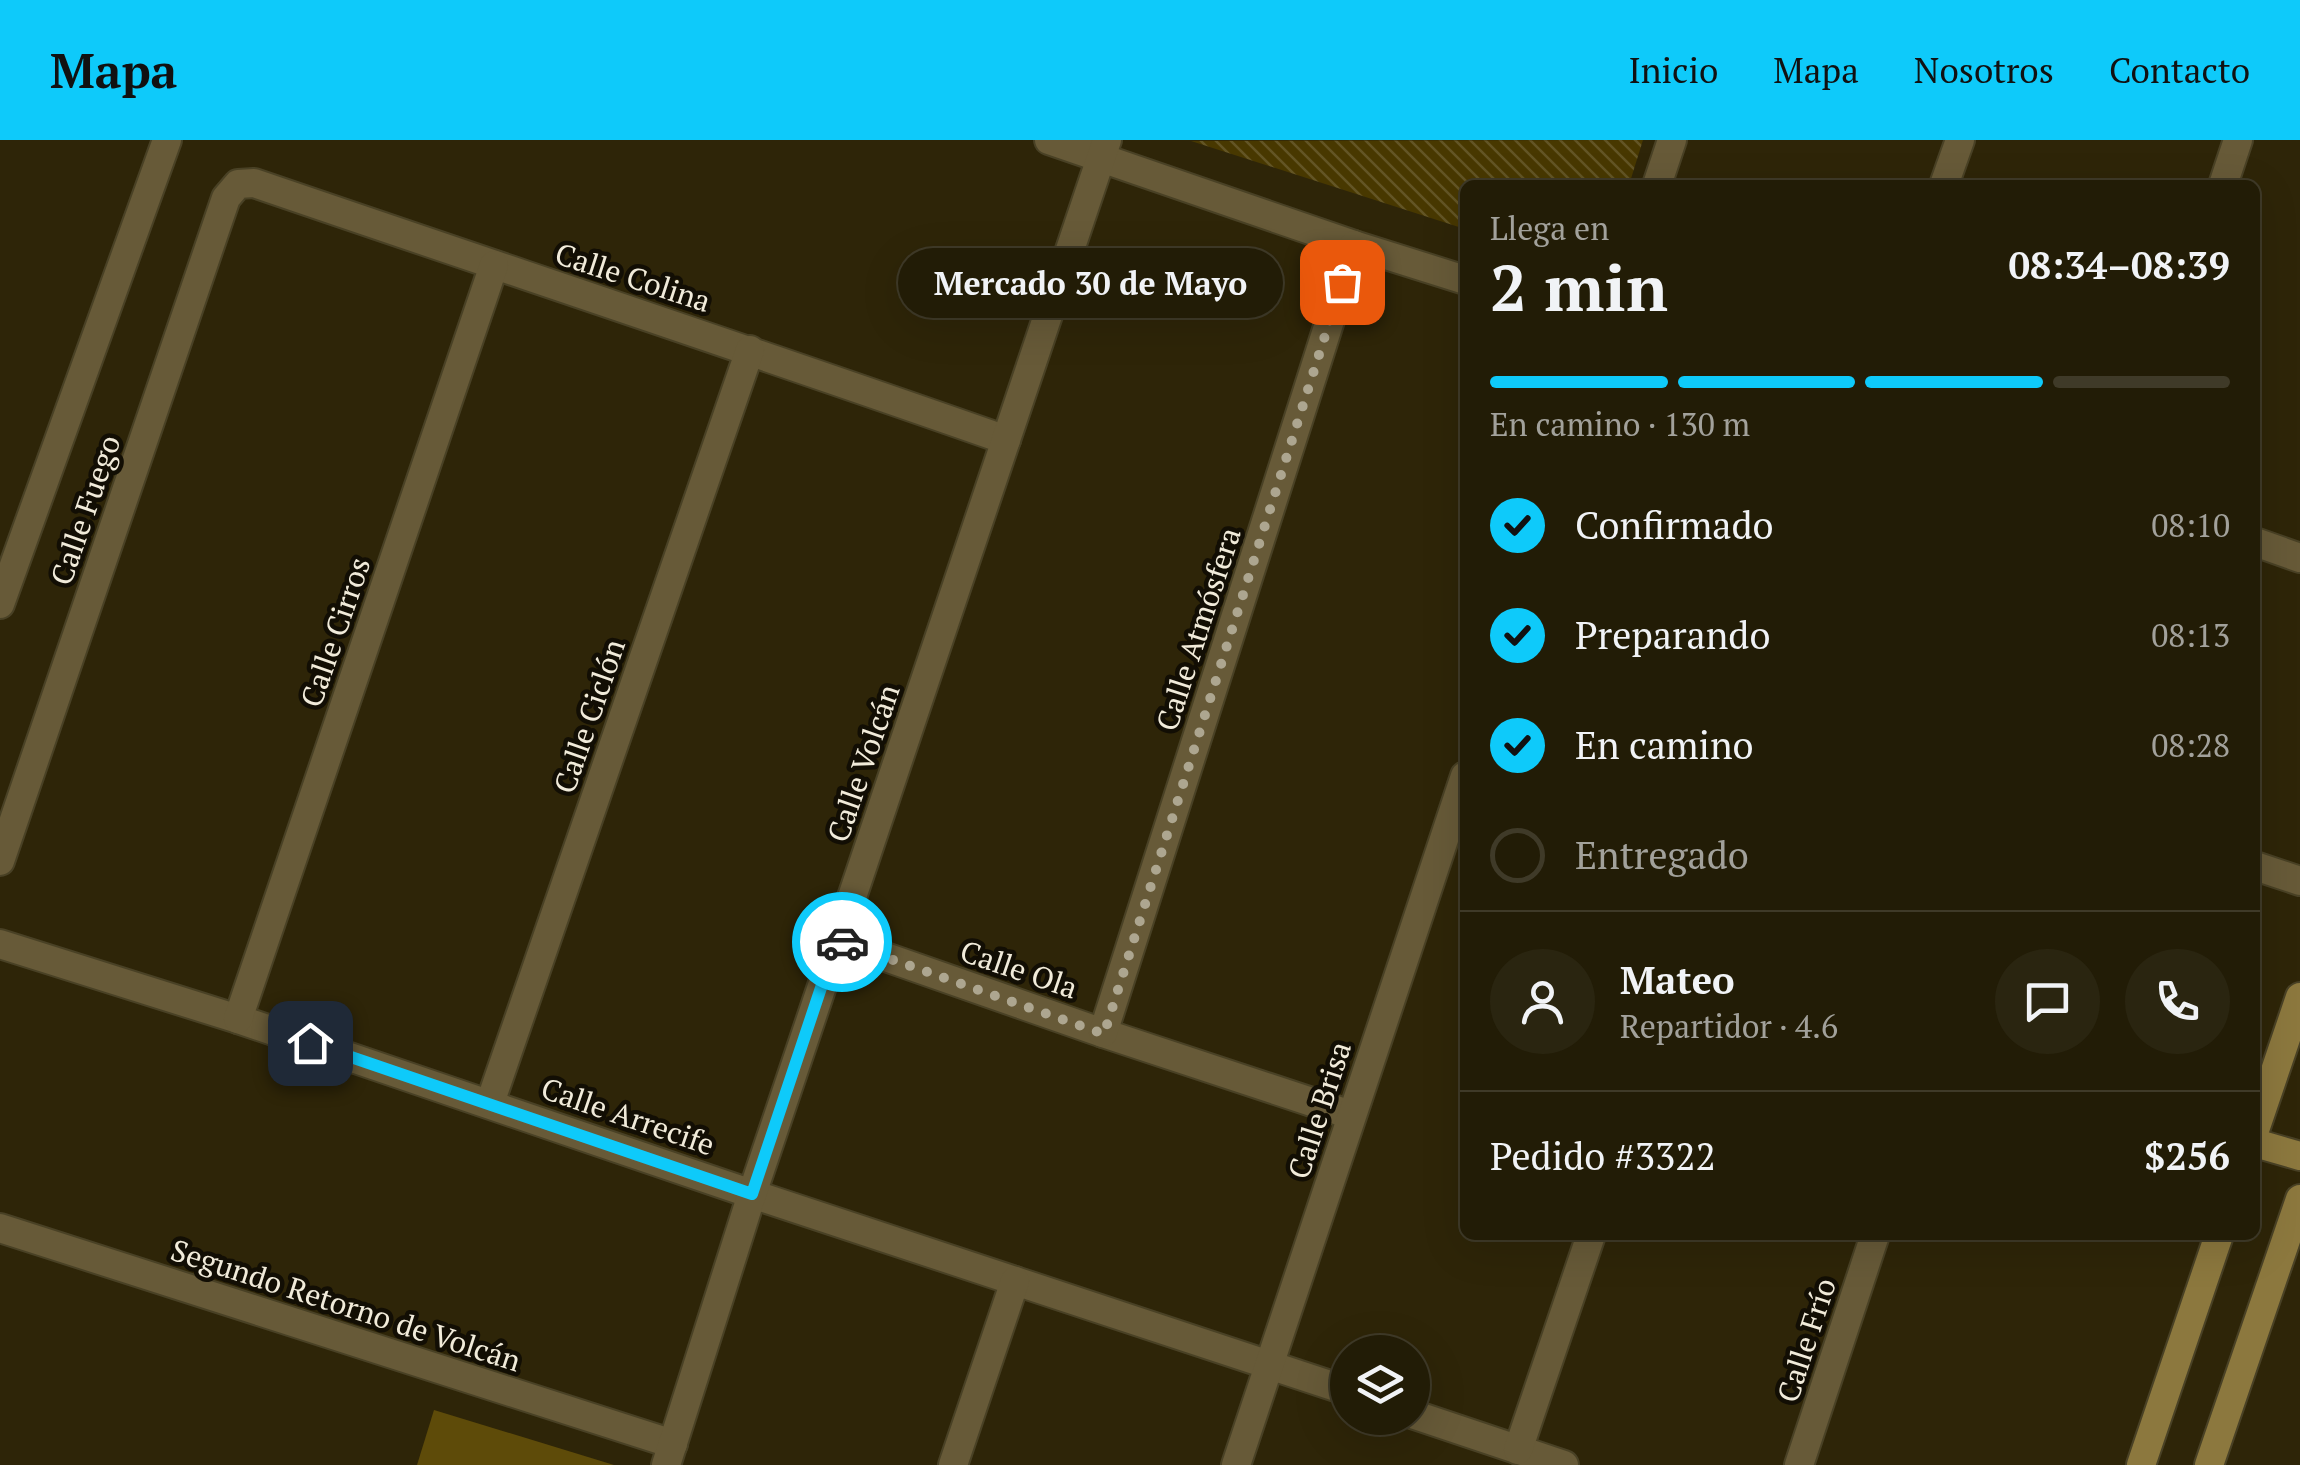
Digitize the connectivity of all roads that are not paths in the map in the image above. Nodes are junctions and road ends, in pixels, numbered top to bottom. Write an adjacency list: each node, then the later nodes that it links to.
1 (167, 140): 16 (street, Calle Fuego)
2 (1049, 140): 6 (street)
3 (1672, 140): 7 (street)
4 (1960, 140): 8 (street)
5 (2238, 140): 9 (street)
6 (1104, 148): 11 (street); 15 (street, Calle Volcán)
7 (1660, 180)
8 (1946, 180)
9 (2225, 180)
10 (238, 184): 12 (street, Calle Colina); 21 (street, Calle Fuego)
11 (1354, 245): 13 (street); 28 (street, Calle Atmósfera)
12 (494, 265): 14 (street, Calle Colina); 27 (street, Calle Cirros)
13 (1460, 278)
14 (750, 350): 15 (street, Calle Colina); 29 (street, Calle Ciclón)
15 (1006, 440): 24 (street, Calle Volcán)
16 (10, 543): 19 (street, Calle Fuego)
17 (2260, 544): 18 (street)
18 (2300, 558)
19 (0, 604)
20 (1460, 791): 30 (street, Calle Brisa)
21 (0, 862)
22 (2260, 868): 23 (street)
23 (2300, 880)
24 (837, 940): 28 (street, Calle Ola); 34 (street, Calle Volcán)
25 (0, 944): 27 (street, Calle Arrecife)
26 (2300, 997): 31 (main road)
27 (238, 1019): 29 (street, Calle Arrecife)
28 (1104, 1034): 30 (street, Calle Ola)
29 (490, 1103): 34 (street, Calle Arrecife)
30 (1352, 1115): 41 (street, Calle Brisa)
31 (2260, 1115)
32 (2260, 1144): 33 (main road)
33 (2300, 1156)
34 (752, 1194): 40 (street, Calle Arrecife); 45 (street, Calle Volcán)
35 (2300, 1199): 51 (main road)
36 (0, 1228): 45 (street, Segundo Retorno de Volcán)
37 (1588, 1240): 44 (street)
38 (1873, 1240): 49 (street, Calle Frío)
39 (2217, 1240): 50 (main road)
40 (1016, 1280): 41 (street, Calle Arrecife); 46 (street)
41 (1271, 1365): 42 (street, Calle Arrecife); 47 (street, Calle Brisa)
42 (1330, 1386)
43 (1430, 1420): 44 (street)
44 (1518, 1450): 48 (street)
45 (669, 1454)
46 (953, 1465)
47 (1236, 1465)
48 (1564, 1465)
49 (1799, 1465)
50 (2141, 1465)
51 (2209, 1465)

